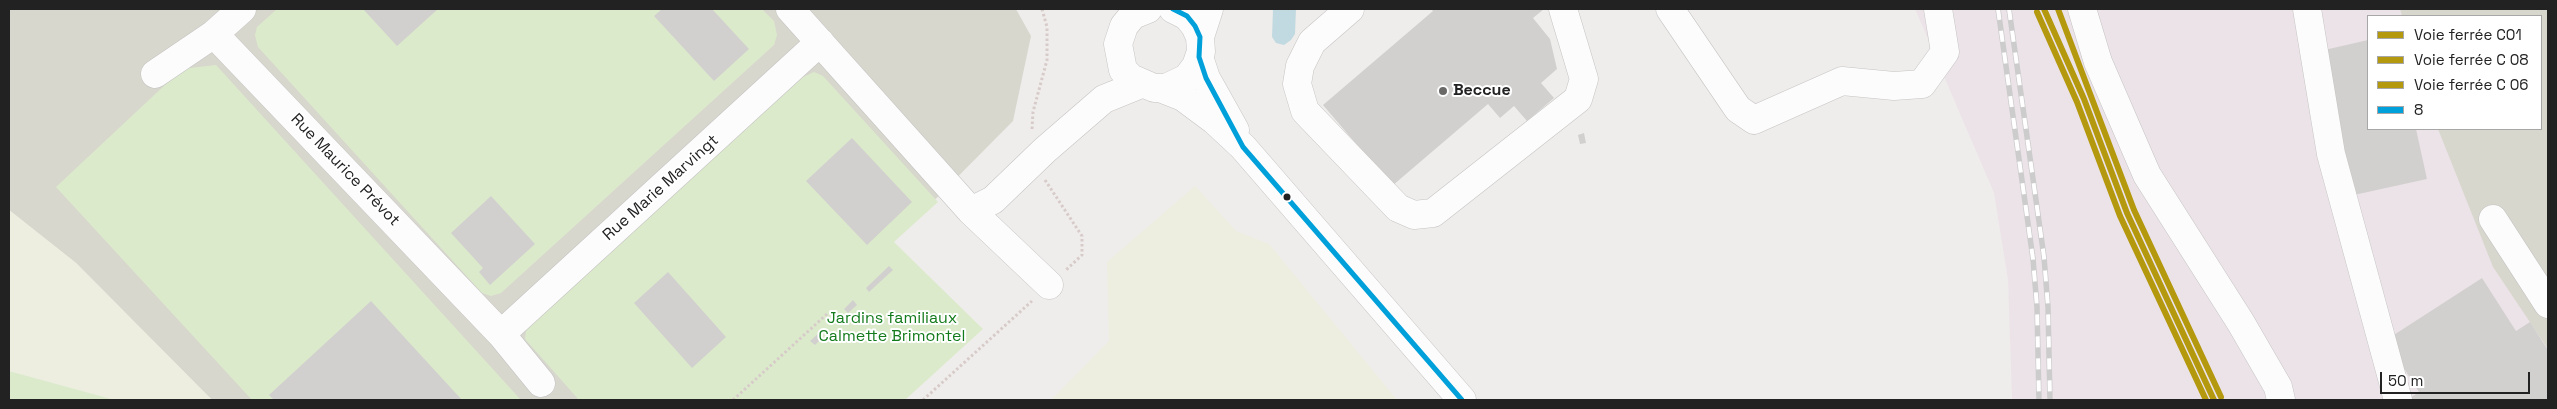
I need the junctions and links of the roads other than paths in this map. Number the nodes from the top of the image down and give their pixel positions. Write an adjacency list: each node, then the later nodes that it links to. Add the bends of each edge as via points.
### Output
1 (242, 9): 13 (street)
2 (790, 9): 14 (street)
3 (1110, 9): 15 (street)
4 (1148, 9): 15 (street, via 1133,15 1124,26)
5 (1173, 9): 16 (street, via 1187,16)
6 (1209, 9): 16 (street)
7 (1350, 9): 8 (street, via 1312,42 1300,66 1297,84 1305,112 1398,208 1414,215 1432,213 1578,99 1584,79)
8 (1562, 9)
9 (1670, 9): 10 (street, via 1738,109 1754,120 1842,81 1894,86 1922,84 1945,52)
10 (1938, 9)
11 (2082, 9): 28 (street, via 2098,62 2147,175 2241,323 2278,387)
12 (2306, 9): 29 (street, via 2331,154)
13 (214, 34): 17 (street); 25 (street, Rue Maurice Prévot)
14 (820, 42): 21 (street); 25 (street, Rue Marie Marvingt)
15 (1120, 47): 18 (street, via 1123,70); 19 (street)
16 (1199, 47): 18 (street, via 1196,66 1188,78 1180,83); 20 (street, via 1206,78)
17 (155, 74)
18 (1150, 86): 19 (street); 20 (street, via 1183,97)
19 (1104, 99): 21 (street, via 993,200)
20 (1243, 147): 27 (street)
21 (971, 212): 23 (street)
22 (2493, 219): 24 (street)
23 (1049, 285)
24 (2548, 304)
25 (502, 334): 26 (street, Rue Maurice Prévot)
26 (541, 383)
27 (1462, 400)
28 (2281, 400)
29 (2398, 400)

